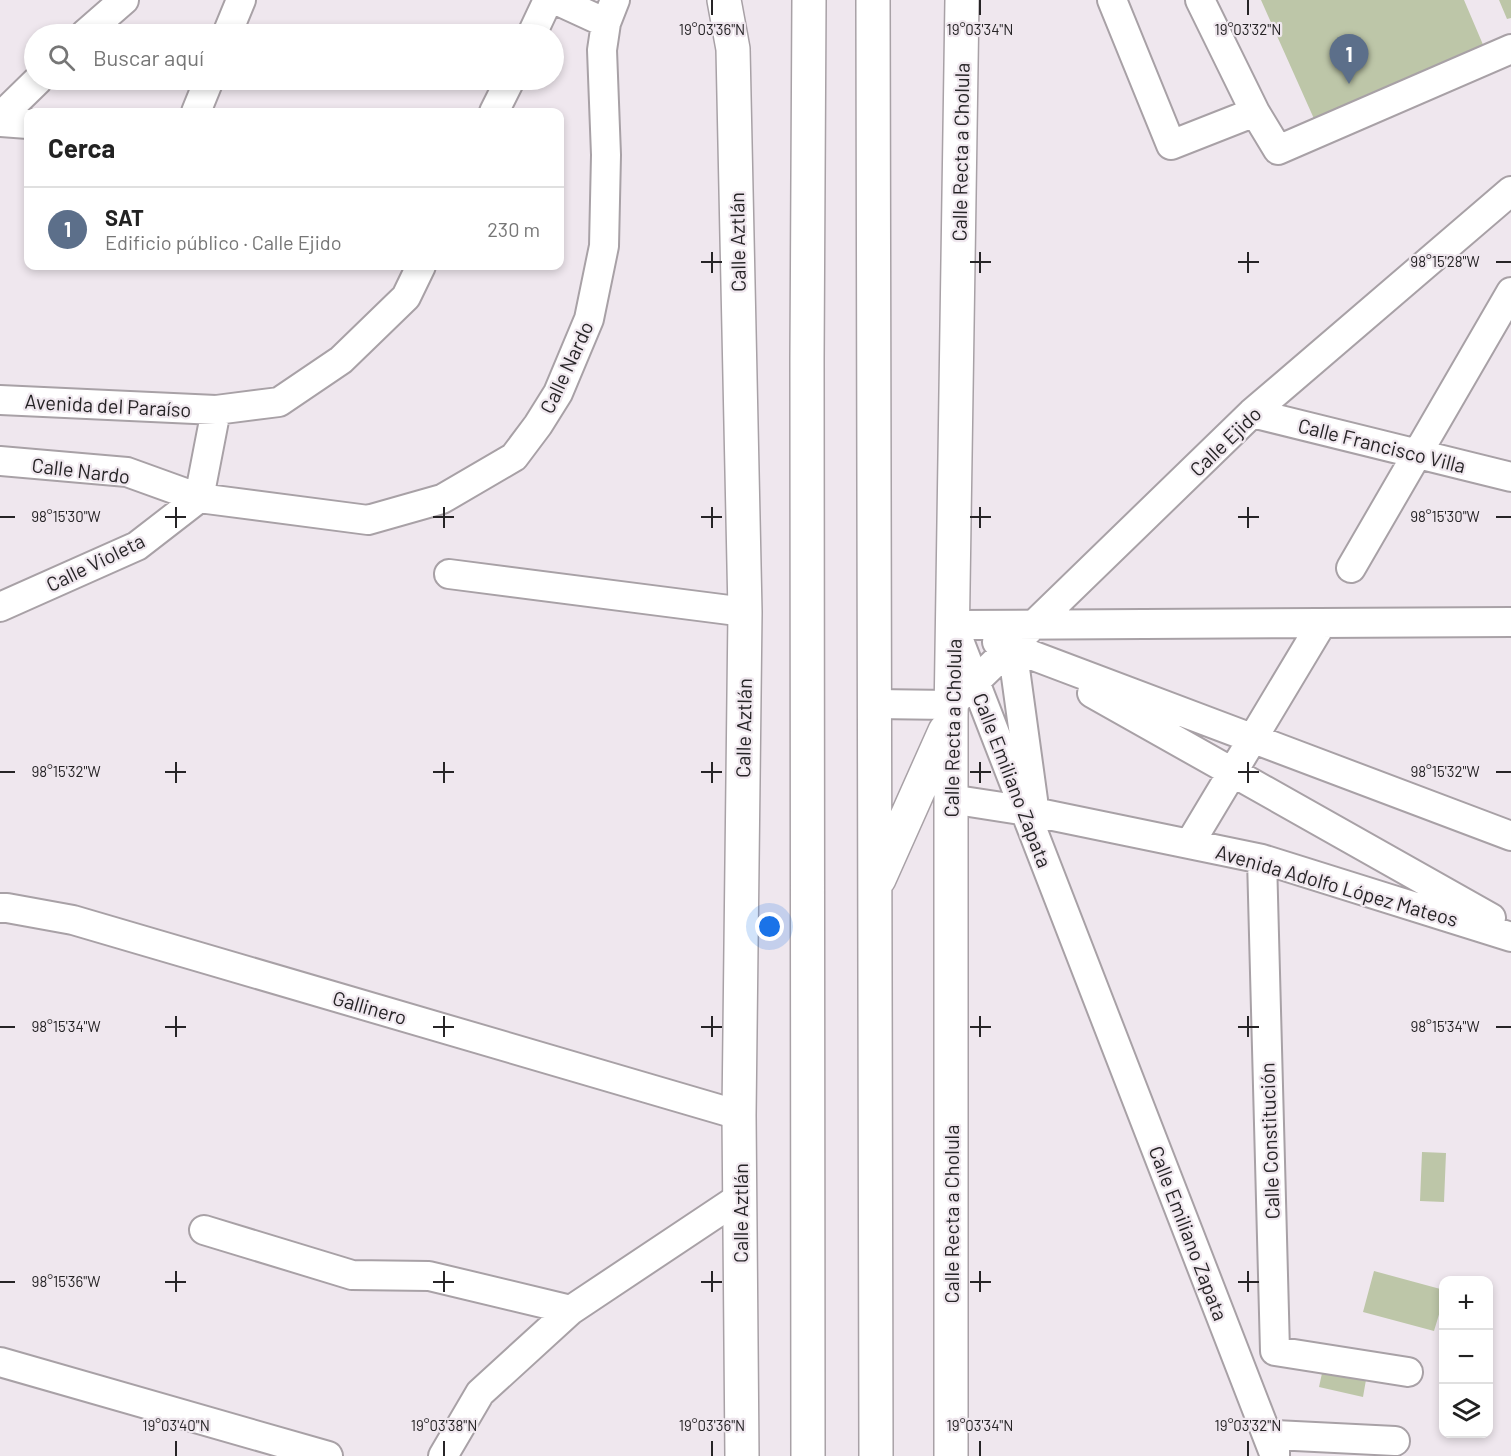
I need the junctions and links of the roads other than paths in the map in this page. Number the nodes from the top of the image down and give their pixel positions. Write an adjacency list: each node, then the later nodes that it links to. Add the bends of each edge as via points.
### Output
1 (124, 0): 12 (street)
2 (241, 0): 13 (street)
3 (548, 0): 14 (street)
4 (556, 0): 11 (street, Calle Nardo)
5 (724, 0): 38 (main road, Calle Aztlán, via 733,49)
6 (809, 0): 69 (main road)
7 (873, 0): 45 (main road)
8 (962, 0): 41 (main road, Calle Recta a Cholula)
9 (1112, 0): 21 (street, via 1171,145)
10 (1200, 0): 21 (street)
11 (611, 11): 34 (street, Calle Nardo, via 602,50 604,246 589,319 558,393 514,457 442,500 368,520)
12 (96, 24)
13 (231, 24)
14 (537, 24)
15 (1511, 49): 21 (street, via 1278,150)
16 (28, 90): 22 (street)
17 (205, 90): 19 (street)
18 (505, 90): 20 (street)
19 (198, 108)
20 (496, 108)
21 (1255, 112)
22 (0, 117)
23 (0, 122): 24 (street)
24 (24, 124)
25 (1511, 192): 30 (street, Calle Ejido)
26 (419, 270): 29 (street, Avenida del Paraíso, via 406,297 341,360 279,402)
27 (1511, 292): 31 (street)
28 (0, 400): 29 (street, Avenida del Paraíso)
29 (216, 410): 34 (street)
30 (1252, 413): 31 (street, Calle Francisco Villa); 42 (street, Calle Ejido)
31 (1419, 455): 33 (street, Calle Francisco Villa); 35 (street)
32 (0, 460): 34 (street, Calle Nardo, via 128,472)
33 (1511, 477)
34 (199, 498): 37 (street, Calle Violeta, via 137,546)
35 (1351, 568)
36 (449, 574): 38 (street)
37 (0, 607)
38 (745, 612): 58 (main road, Calle Aztlán)
39 (1511, 622): 40 (street)
40 (1322, 623): 42 (street); 47 (street)
41 (953, 625): 42 (street); 43 (street, Avenida Adolfo López Mateos); 44 (street, Calle Emiliano Zapata); 46 (main road, Calle Recta a Cholula)
42 (1035, 625): 43 (street, Calle Ejido)
43 (1008, 650): 44 (street, Calle Ejido); 47 (street, Avenida Adolfo López Mateos); 48 (street, Avenida Adolfo López Mateos); 50 (street)
44 (975, 682): 46 (street, Calle Ejido); 50 (street, Calle Emiliano Zapata)
45 (875, 704): 46 (street); 54 (main road)
46 (951, 711): 49 (main road, Calle Recta a Cholula); 54 (main road)
47 (1253, 739): 48 (street); 51 (street, Avenida Adolfo López Mateos)
48 (1233, 772): 52 (street); 56 (street, Avenida Adolfo López Mateos)
49 (950, 799): 50 (street, Avenida Adolfo López Mateos); 71 (main road, Calle Recta a Cholula)
50 (1029, 812): 52 (street, Avenida Adolfo López Mateos); 65 (street, Calle Emiliano Zapata)
51 (1511, 836)
52 (1190, 843): 53 (street, Avenida Adolfo López Mateos)
53 (1262, 859): 57 (street, Avenida Adolfo López Mateos); 63 (street, Calle Constitución, via 1275,1351)
54 (875, 889): 70 (main road)
55 (0, 908): 58 (street, Gallinero, via 73,920)
56 (1511, 929)
57 (1511, 937)
58 (739, 1115): 59 (main road, Calle Aztlán)
59 (740, 1198): 61 (street); 68 (main road, Calle Aztlán)
60 (204, 1230): 61 (street, via 352,1275 429,1276)
61 (572, 1310): 67 (street, via 480,1392)
62 (0, 1362): 66 (street)
63 (1408, 1372)
64 (1395, 1441): 65 (street)
65 (1275, 1451)
66 (328, 1456)
67 (443, 1456)
68 (742, 1456)
69 (808, 1456)
70 (876, 1456)
71 (951, 1456)

